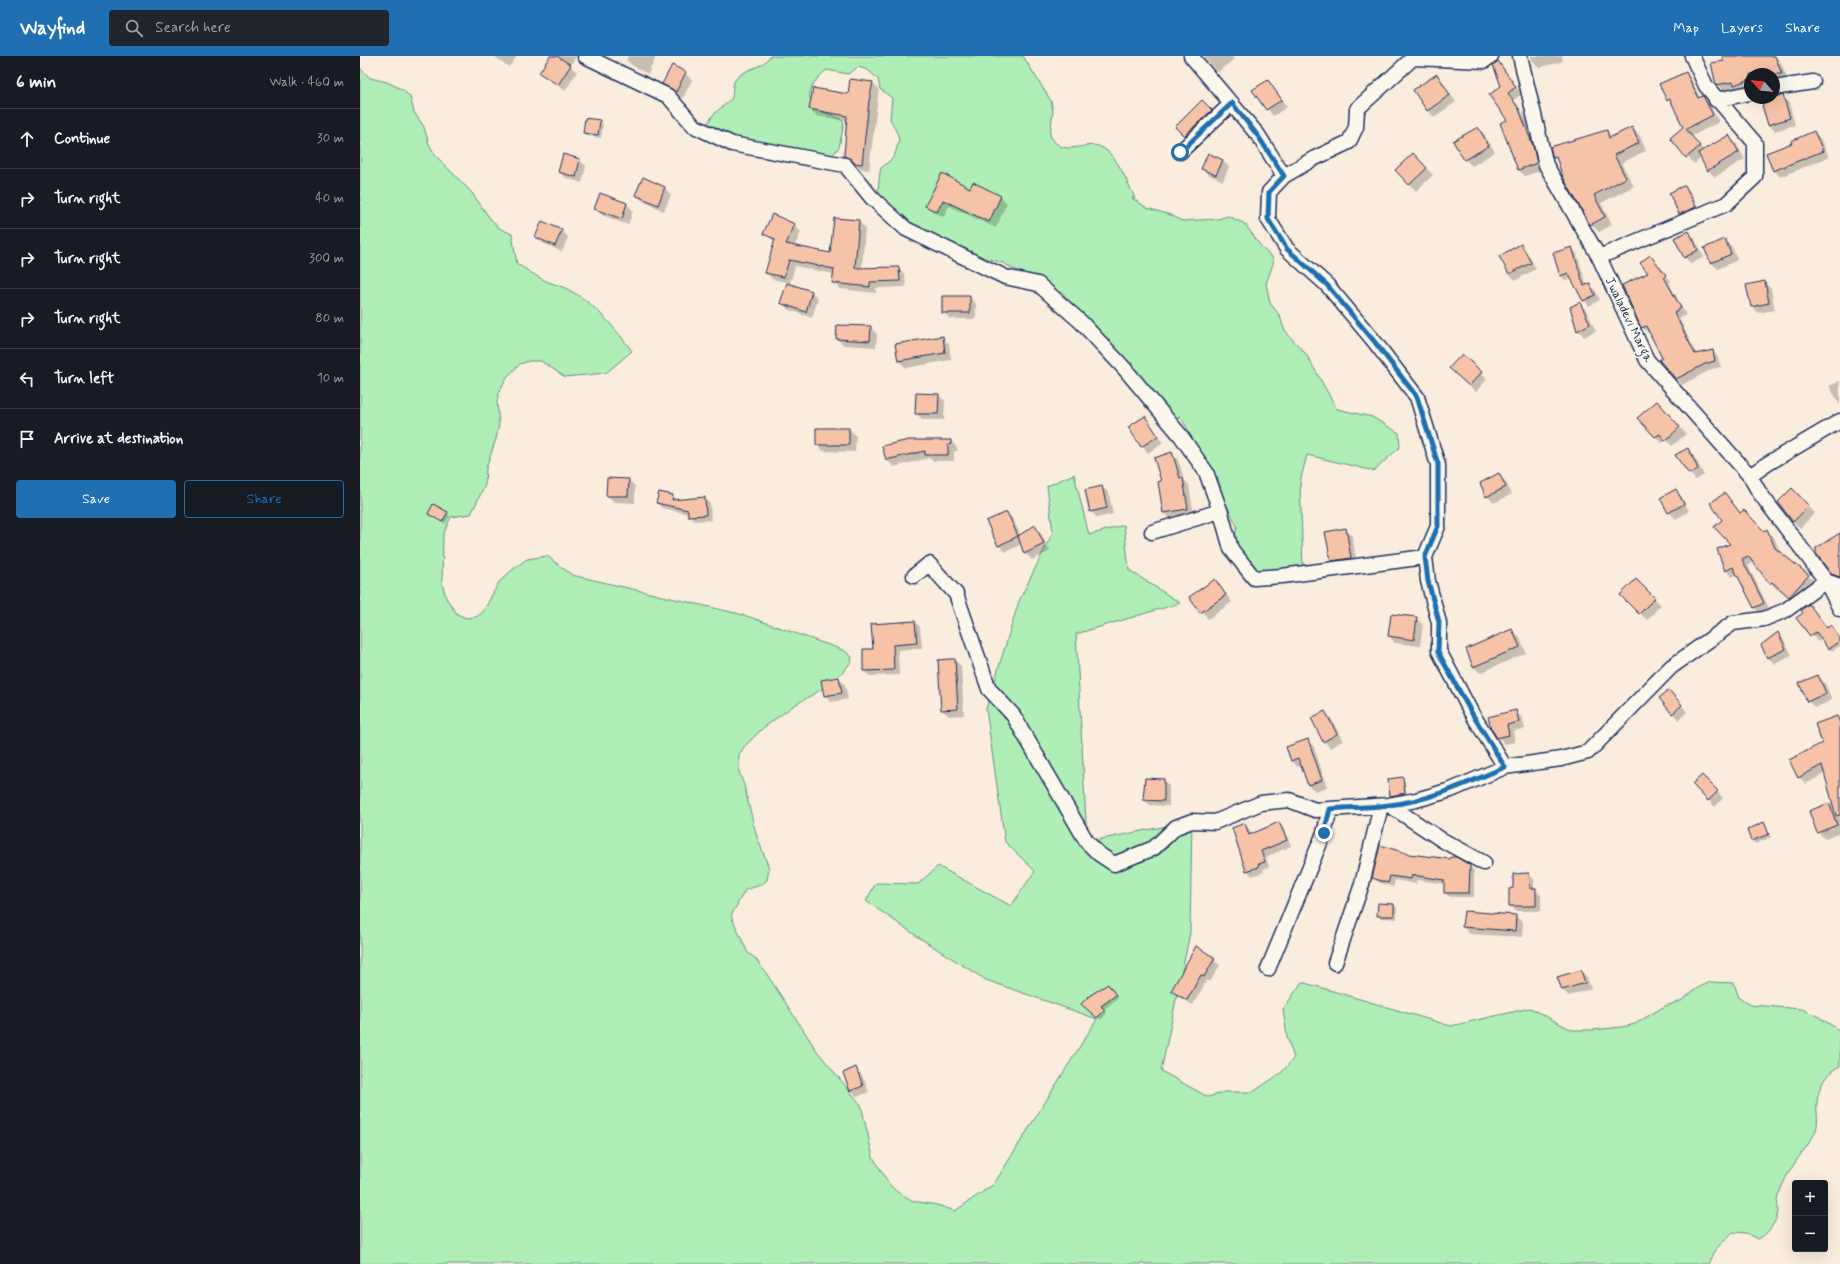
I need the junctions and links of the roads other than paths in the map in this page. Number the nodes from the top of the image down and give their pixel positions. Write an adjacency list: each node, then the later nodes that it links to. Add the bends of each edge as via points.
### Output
1 (585, 56): 16 (street, via 668,96 694,126 732,144 845,165 872,198 906,229 1005,277 1038,284 1081,322 1181,436 1206,472)
2 (1191, 56): 10 (street)
3 (1491, 56): 12 (street, via 1484,61 1413,58 1357,108 1356,127 1349,142)
4 (1520, 56): 13 (street, Jwaladevi Marga, via 1546,165)
5 (1692, 56): 9 (street, via 1706,86)
6 (1814, 82): 7 (street)
7 (1780, 87)
8 (1744, 94): 9 (street)
9 (1716, 100): 13 (street, via 1755,143 1755,177 1726,204)
10 (1232, 103): 11 (street); 12 (street, via 1258,136)
11 (1180, 152)
12 (1284, 176): 18 (street, via 1269,192 1268,219 1287,249 1327,285 1417,397 1438,464 1438,526)
13 (1599, 257): 15 (street, Jwaladevi Marga, via 1647,360)
14 (1840, 421): 15 (street)
15 (1750, 476): 20 (street, Jwaladevi Marga, via 1759,492)
16 (1220, 512): 17 (street); 18 (street, via 1231,549 1254,578)
17 (1152, 532)
18 (1425, 557): 23 (street, via 1428,581 1439,622 1438,652)
19 (914, 576): 25 (street, via 929,564 956,594 989,689 1012,715 1087,842 1114,864 1154,848 1176,827 1192,821 1216,822 1260,803 1289,800 1315,810)
20 (1826, 581): 21 (street); 22 (street, Jwaladevi Marga); 23 (street, via 1786,610 1764,619 1733,623 1677,662 1588,752 1561,759)
21 (1840, 586)
22 (1840, 609)
23 (1505, 767): 24 (street, via 1451,790)
24 (1385, 806): 25 (street); 26 (street); 27 (street)
25 (1330, 809): 28 (street, via 1324,833)
26 (1484, 863)
27 (1335, 963)
28 (1268, 969)

